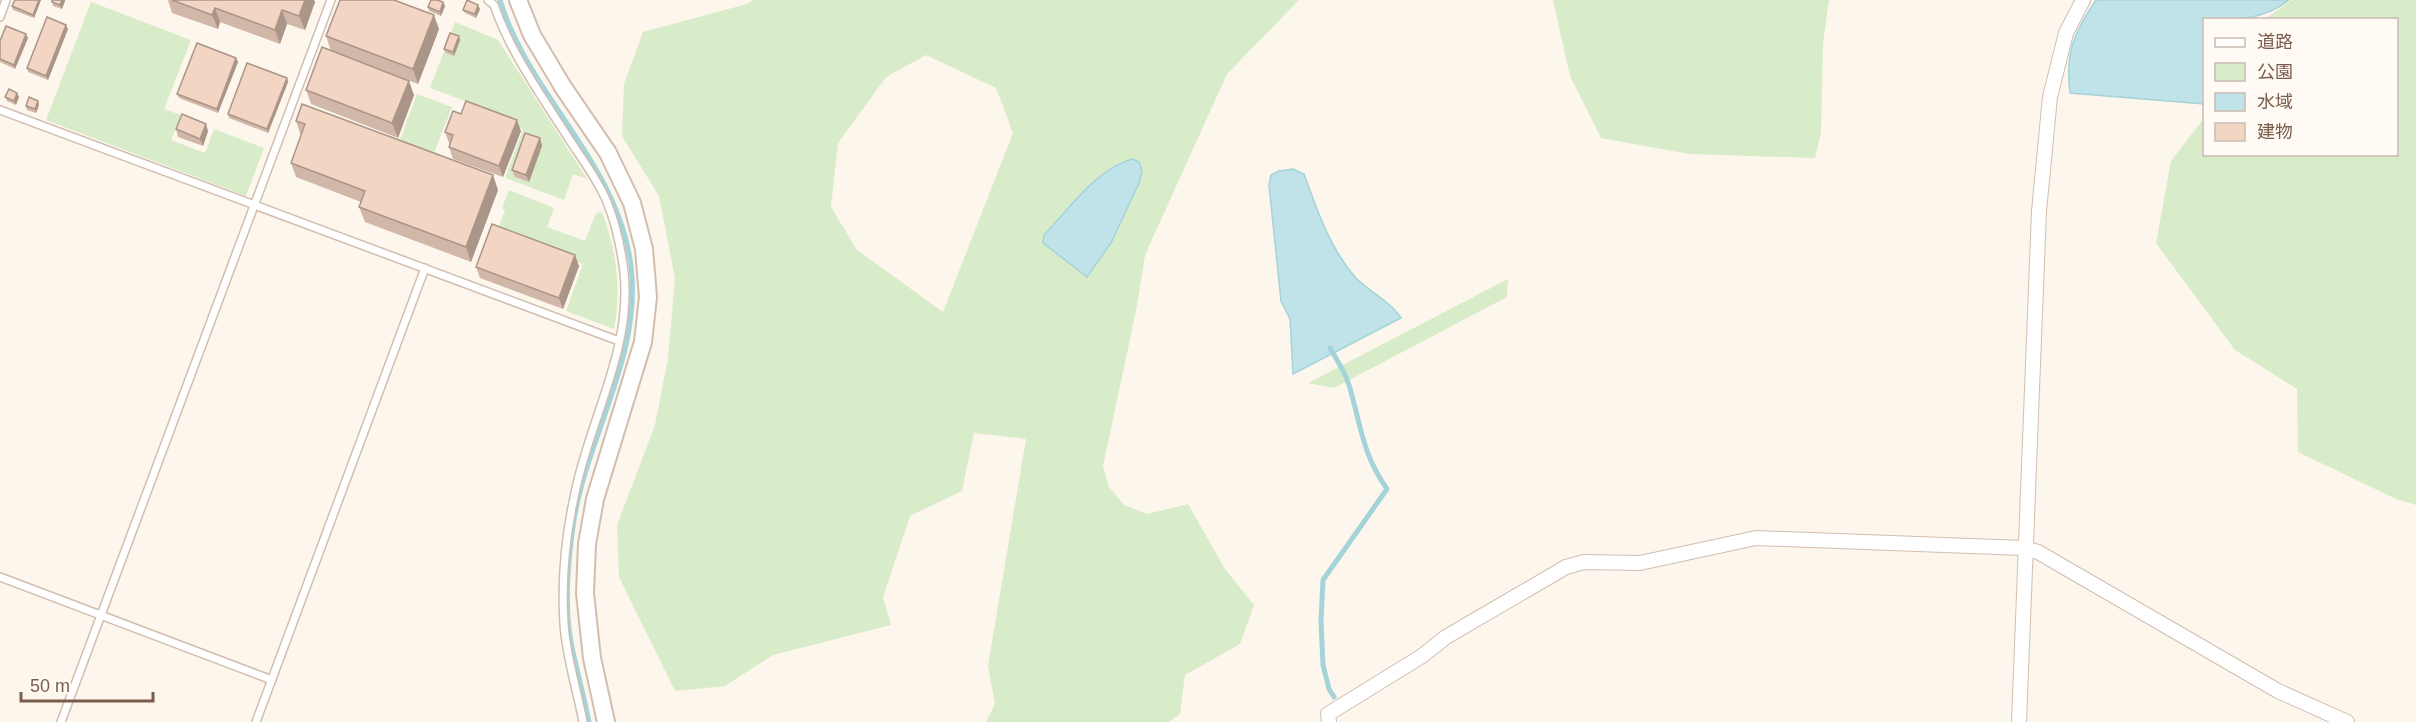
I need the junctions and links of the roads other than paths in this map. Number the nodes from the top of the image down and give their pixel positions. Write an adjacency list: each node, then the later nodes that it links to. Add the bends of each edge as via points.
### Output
1 (6, 0): 6 (lane)
2 (331, 0): 8 (lane)
3 (518, 0): 18 (street, via 542,53 608,153 632,203 644,249 648,297 643,342 595,499 587,544 585,593 591,658)
4 (2083, 0): 11 (street, via 2066,33 2050,97 2039,211)
5 (492, 2): 10 (lane, via 516,57 606,200 619,238 624,273 625,311)
6 (0, 17)
7 (0, 110): 8 (lane)
8 (254, 204): 9 (lane); 13 (lane)
9 (425, 268): 10 (lane); 14 (lane)
10 (619, 341): 17 (lane, via 577,482 568,526 563,579 565,636)
11 (2025, 548): 19 (street, via 1756,538 1640,563 1584,562 1566,567 1446,637 1328,714); 20 (street); 21 (street, via 2278,691)
12 (0, 577): 13 (lane)
13 (101, 615): 14 (lane); 15 (lane)
14 (272, 680): 16 (lane)
15 (61, 722)
16 (256, 722)
17 (583, 722)
18 (606, 722)
19 (1329, 722)
20 (2019, 722)
21 (2347, 722)

